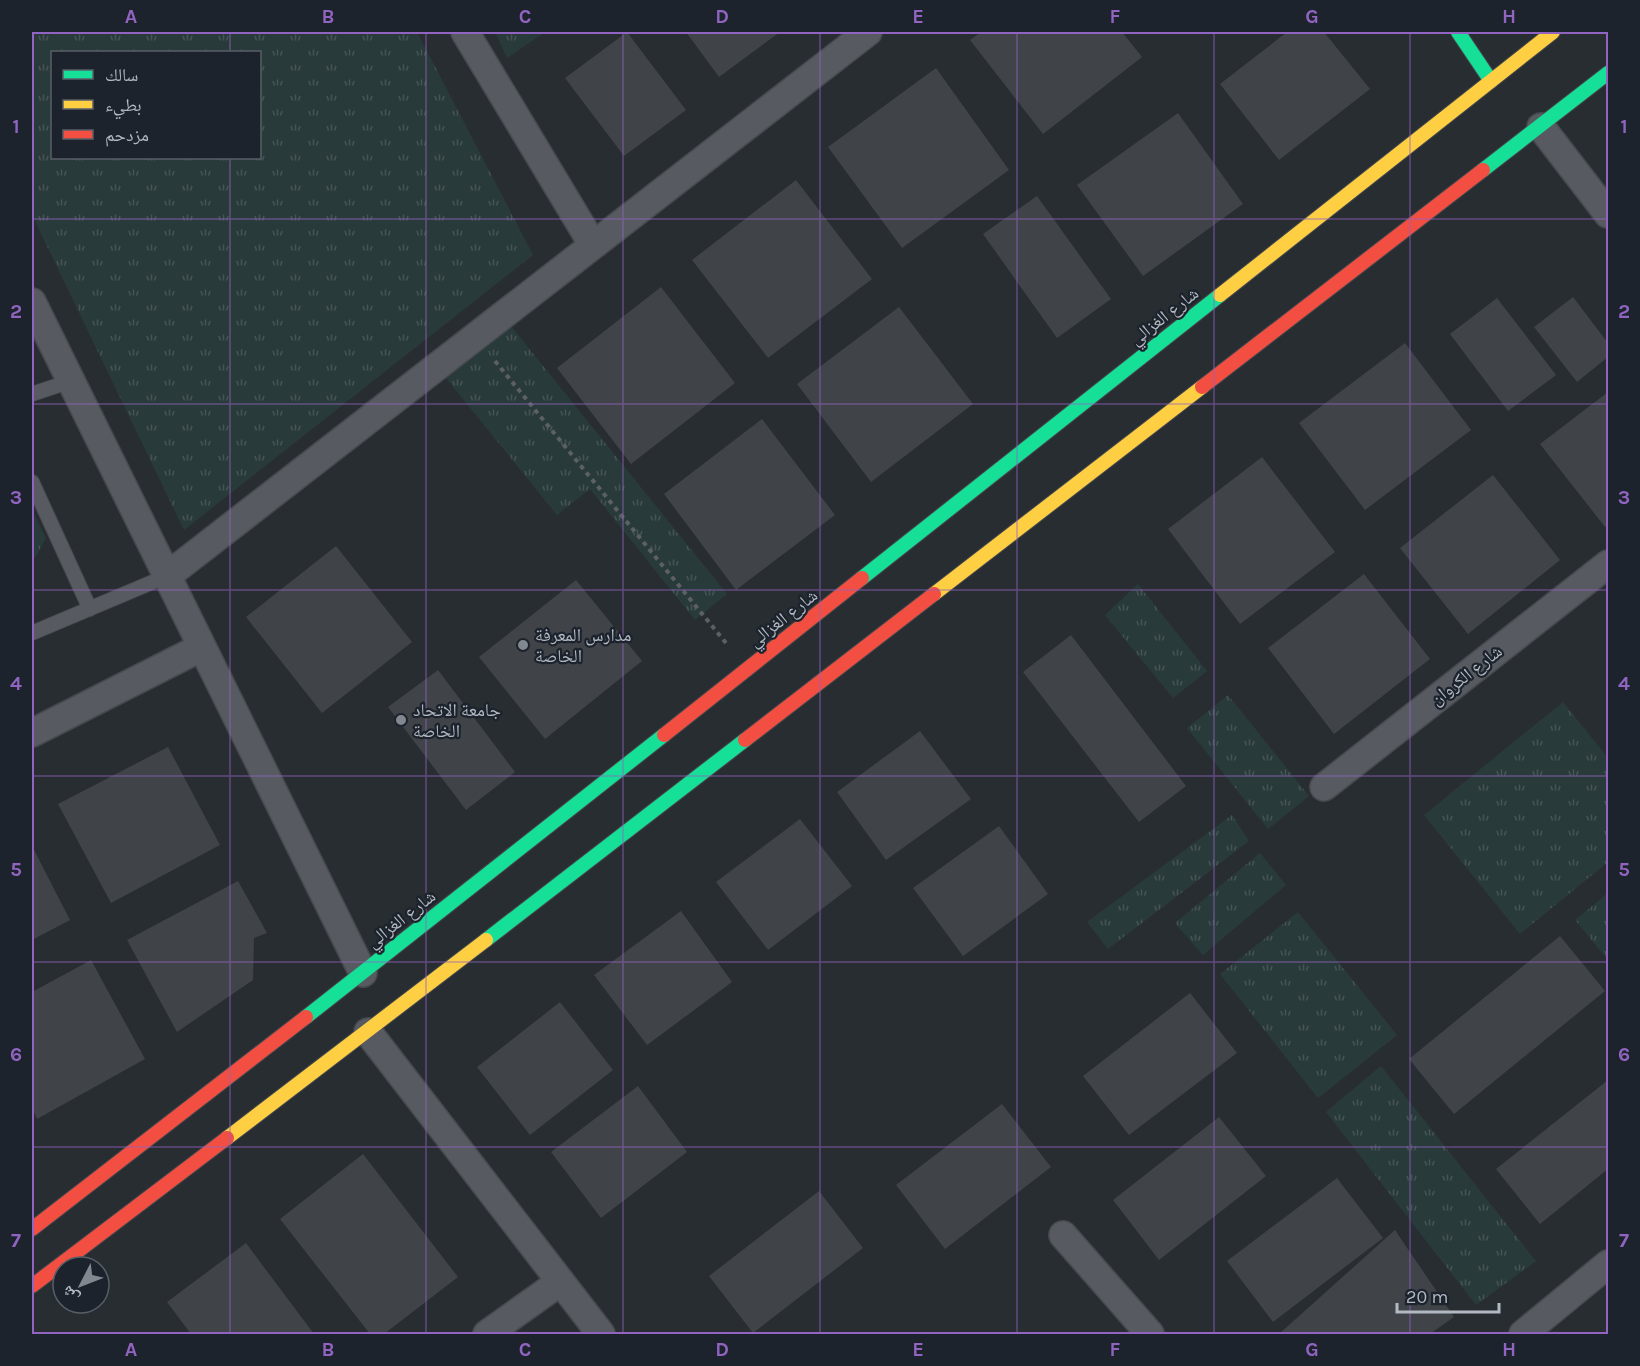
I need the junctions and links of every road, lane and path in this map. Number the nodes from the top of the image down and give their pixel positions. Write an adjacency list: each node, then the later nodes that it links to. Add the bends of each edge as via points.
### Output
1 (465, 32): 9 (street)
2 (868, 32): 9 (street)
3 (1458, 32): 6 (main road)
4 (1553, 32): 6 (main road, شارع الغزالي)
5 (1608, 73): 7 (main road)
6 (1491, 81): 20 (main road, شارع الغزالي)
7 (1541, 127): 8 (street); 24 (main road)
8 (1608, 213)
9 (593, 244): 11 (street)
10 (32, 302): 12 (street)
11 (475, 337): 16 (street); 20 (path)
12 (71, 381): 13 (lane); 16 (street)
13 (32, 394)
14 (32, 482): 17 (lane)
15 (1608, 564): 22 (street, شارع الكروان)
16 (167, 576): 17 (lane); 19 (street)
17 (90, 609): 18 (lane)
18 (32, 633)
19 (202, 647): 21 (street); 23 (street)
20 (747, 669): 23 (main road, شارع الغزالي)
21 (32, 733)
22 (1324, 787)
23 (363, 973): 25 (main road, شارع الغزالي)
24 (368, 1032): 28 (street); 29 (main road)
25 (32, 1229)
26 (1063, 1234): 32 (street)
27 (1608, 1264): 33 (street)
28 (560, 1282): 30 (street); 31 (street)
29 (32, 1286)
30 (487, 1335)
31 (601, 1335)
32 (1150, 1335)
33 (1523, 1335)

